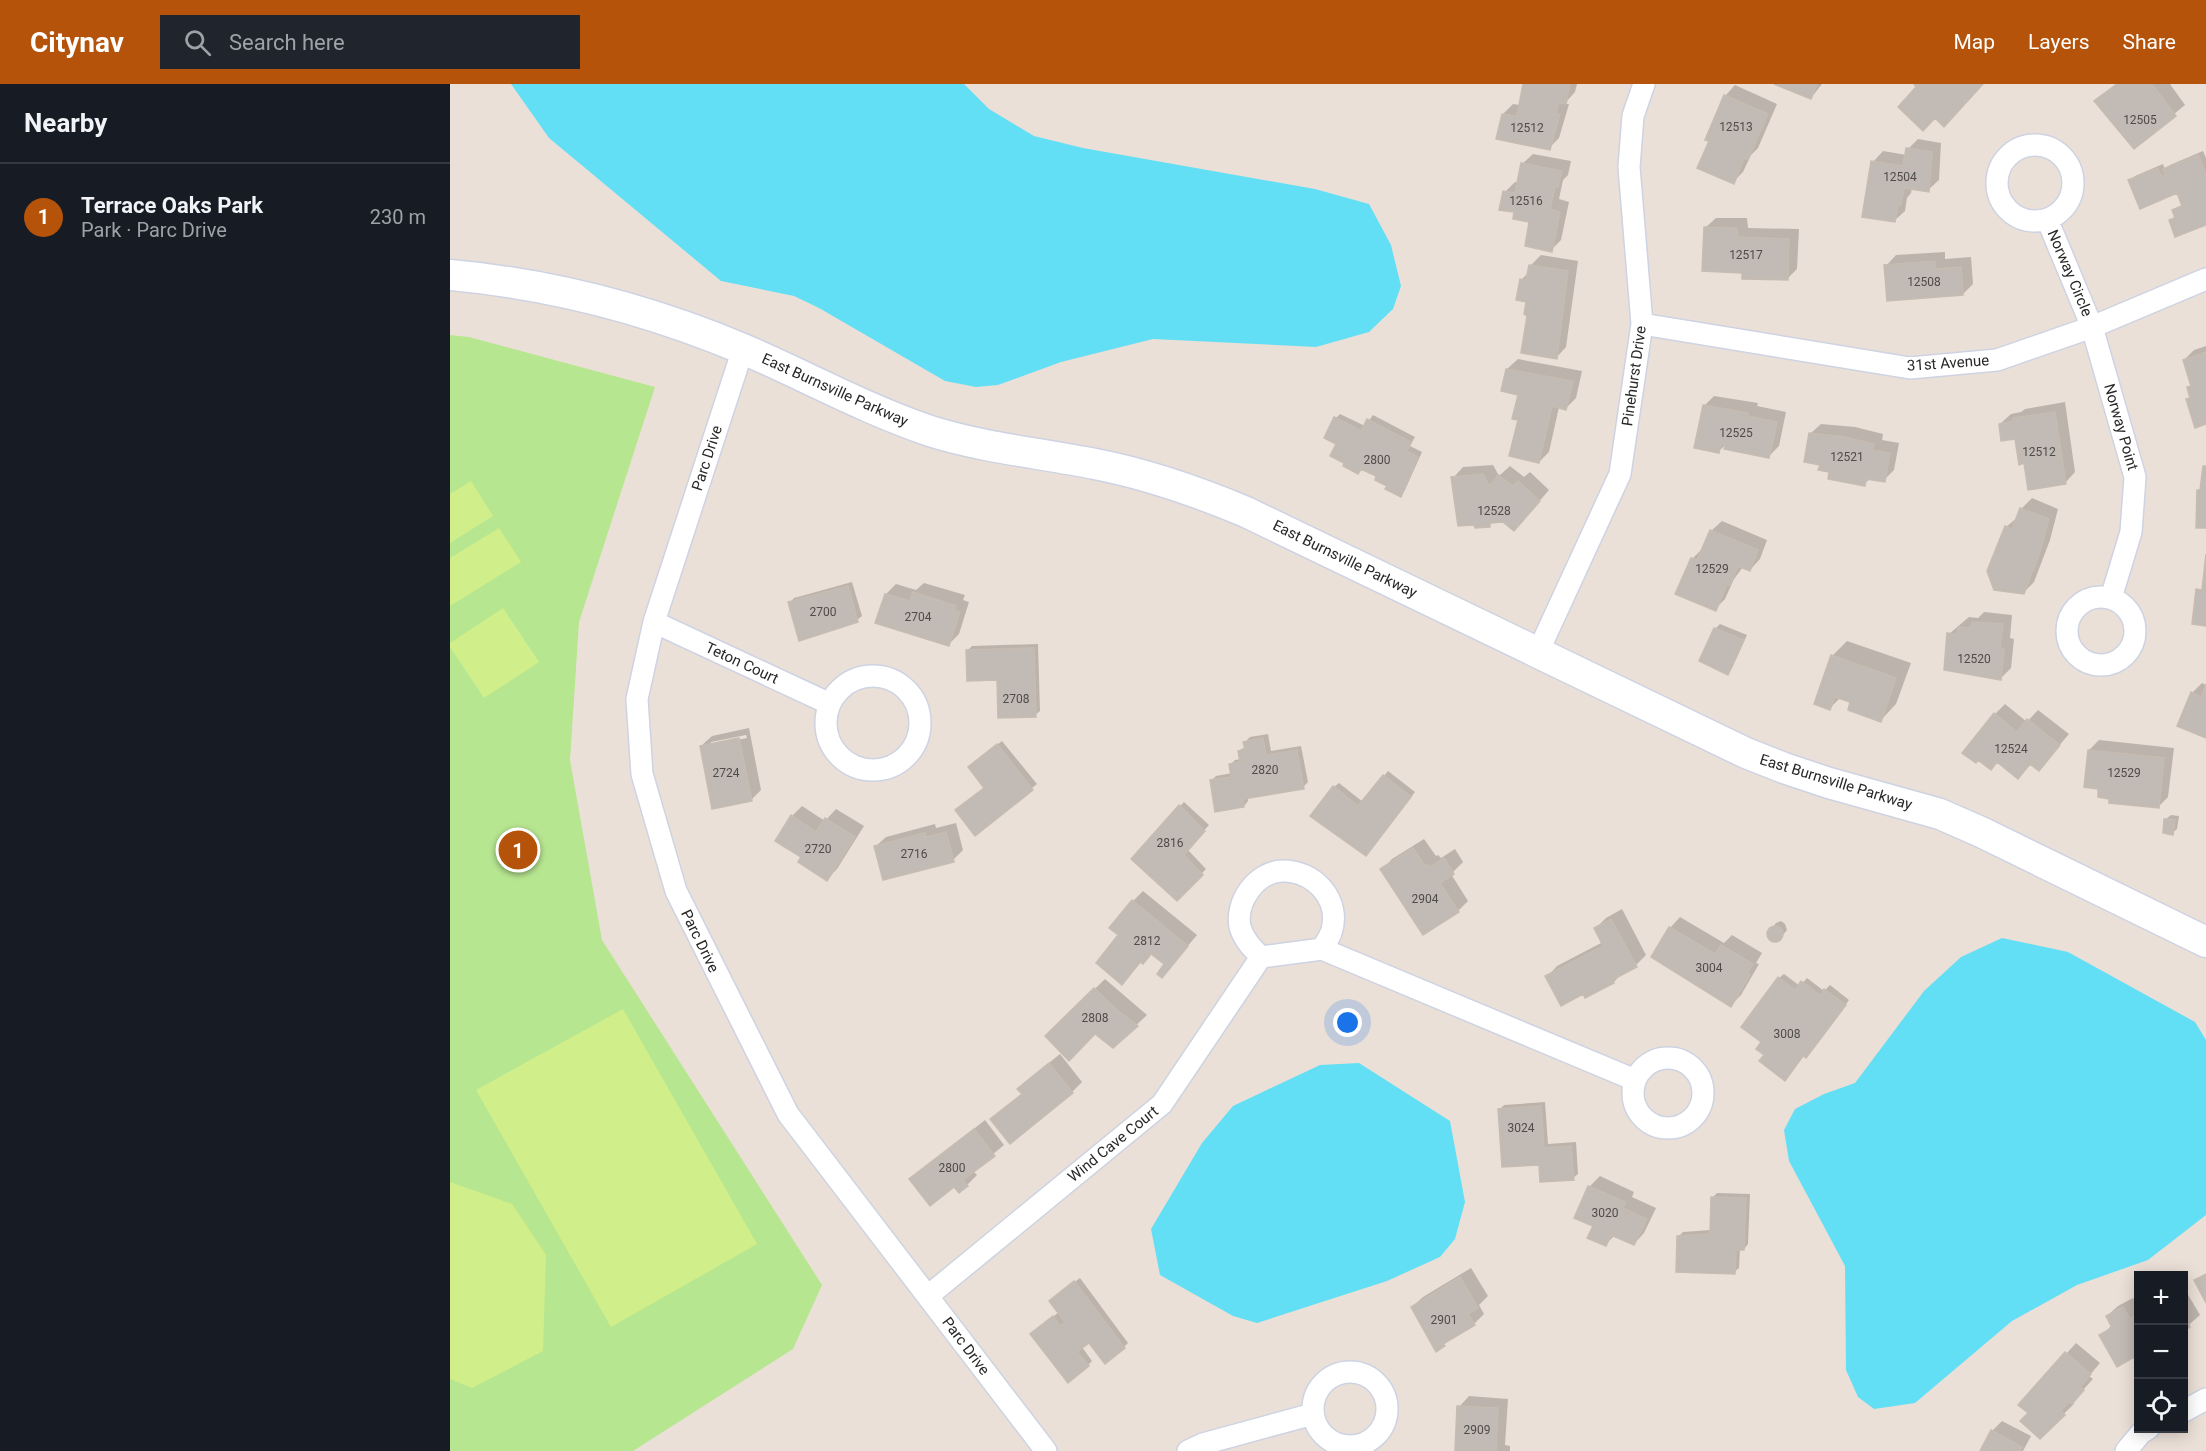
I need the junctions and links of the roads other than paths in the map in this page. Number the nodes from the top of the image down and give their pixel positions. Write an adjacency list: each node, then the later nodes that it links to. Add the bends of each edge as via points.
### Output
1 (1644, 84): 5 (street, Pinehurst Drive, via 1633,116 1629,167)
2 (2047, 219): 6 (street, Norway Circle)
3 (450, 274): 7 (street, East Burnsville Parkway, via 592,298)
4 (2206, 279): 6 (street, 31st Avenue)
5 (1642, 324): 6 (street, 31st Avenue, via 1910,368 1997,360); 10 (street, Pinehurst Drive, via 1620,474)
6 (2092, 327): 8 (street, Norway Point, via 2135,477 2131,532)
7 (743, 349): 9 (street, Parc Drive); 10 (street, East Burnsville Parkway, via 885,415 933,431 975,443 1137,473 1210,497)
8 (2110, 598)
9 (654, 622): 11 (street, Teton Court); 16 (street, Parc Drive, via 637,699 642,774 676,891 788,1114)
10 (1538, 652): 12 (street, East Burnsville Parkway, via 1755,757 1829,783 1917,807 1981,832)
11 (830, 704): 11 (street, via 826,722 830,741 840,756 855,766 873,770 891,766 907,756 917,741 921,723 917,705 907,690 892,679 874,675 855,679 840,689)
12 (2206, 942)
13 (1322, 949): 14 (street); 14 (street, via 1331,932 1333,914 1328,896 1316,881 1299,873 1280,871 1262,878 1248,890 1240,908 1240,927 1247,944); 15 (street)
14 (1261, 957): 16 (street, Wind Cave Court, via 1162,1104)
15 (1635, 1080)
16 (928, 1296): 21 (street, Parc Drive)
17 (2206, 1399): 18 (street)
18 (2188, 1409)
19 (1312, 1414): 22 (street)
20 (2140, 1433): 23 (street)
21 (1047, 1451)
22 (1188, 1451)
23 (2126, 1451)

